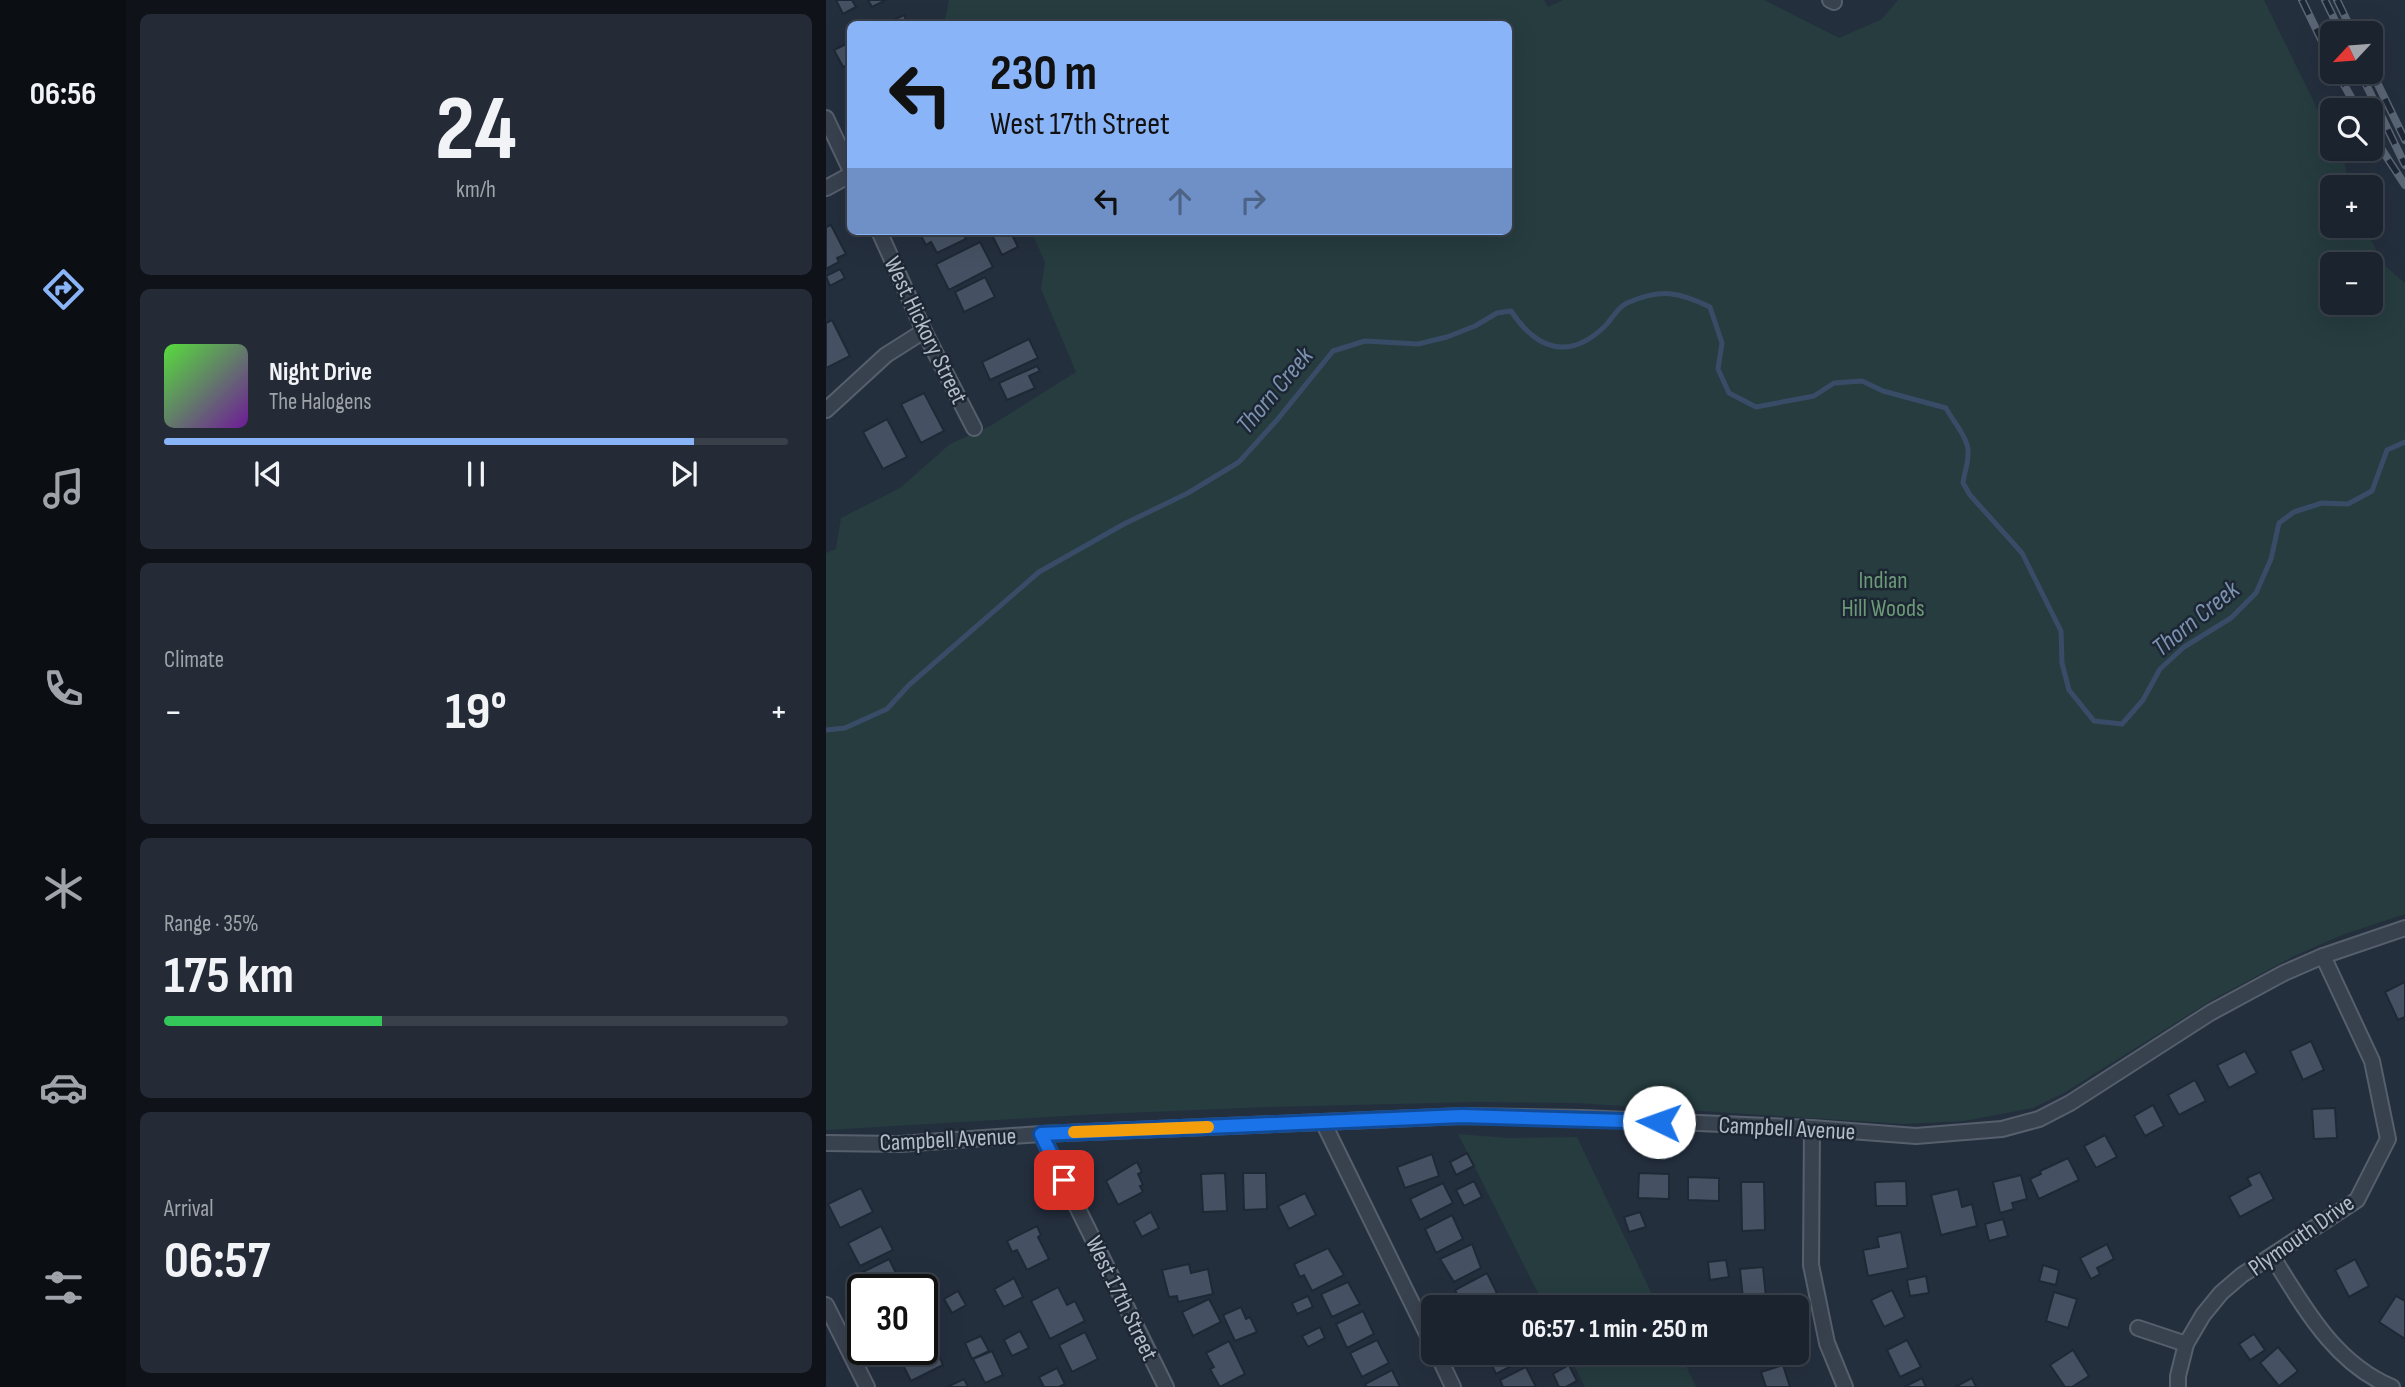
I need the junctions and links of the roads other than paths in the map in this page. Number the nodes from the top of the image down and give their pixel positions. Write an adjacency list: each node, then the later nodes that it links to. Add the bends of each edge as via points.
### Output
1 (826, 118): 2 (street)
2 (847, 163)
3 (847, 177): 4 (street)
4 (826, 188)
5 (881, 235): 6 (street, West Hickory Street)
6 (924, 331): 7 (street, via 886,355); 8 (street, West Hickory Street)
7 (826, 410)
8 (974, 428)
9 (2405, 928): 10 (street, Campbell Avenue)
10 (2323, 956): 12 (street, Campbell Avenue, via 2210,1013 2070,1104 2039,1119 2002,1129 1916,1136); 15 (street, Plymouth Drive, via 2372,1061 2388,1139 2357,1200)
11 (1323, 1122): 12 (street, Campbell Avenue, via 1462,1116); 13 (street, Campbell Avenue); 17 (street)
12 (1812, 1128): 24 (street, via 1811,1265 1827,1343)
13 (1041, 1134): 14 (street, Campbell Avenue); 22 (street, West 17th Street)
14 (826, 1143)
15 (2272, 1256): 19 (street, Plymouth Drive, via 2221,1293); 26 (street, via 2329,1340 2348,1359)
16 (826, 1305): 21 (street)
17 (1421, 1322)
18 (2138, 1328): 19 (street)
19 (2186, 1344): 25 (street, Plymouth Drive)
20 (1443, 1365): 23 (street)
21 (867, 1387)
22 (1166, 1387)
23 (1453, 1387)
24 (1845, 1387)
25 (2178, 1387)
26 (2392, 1387)

